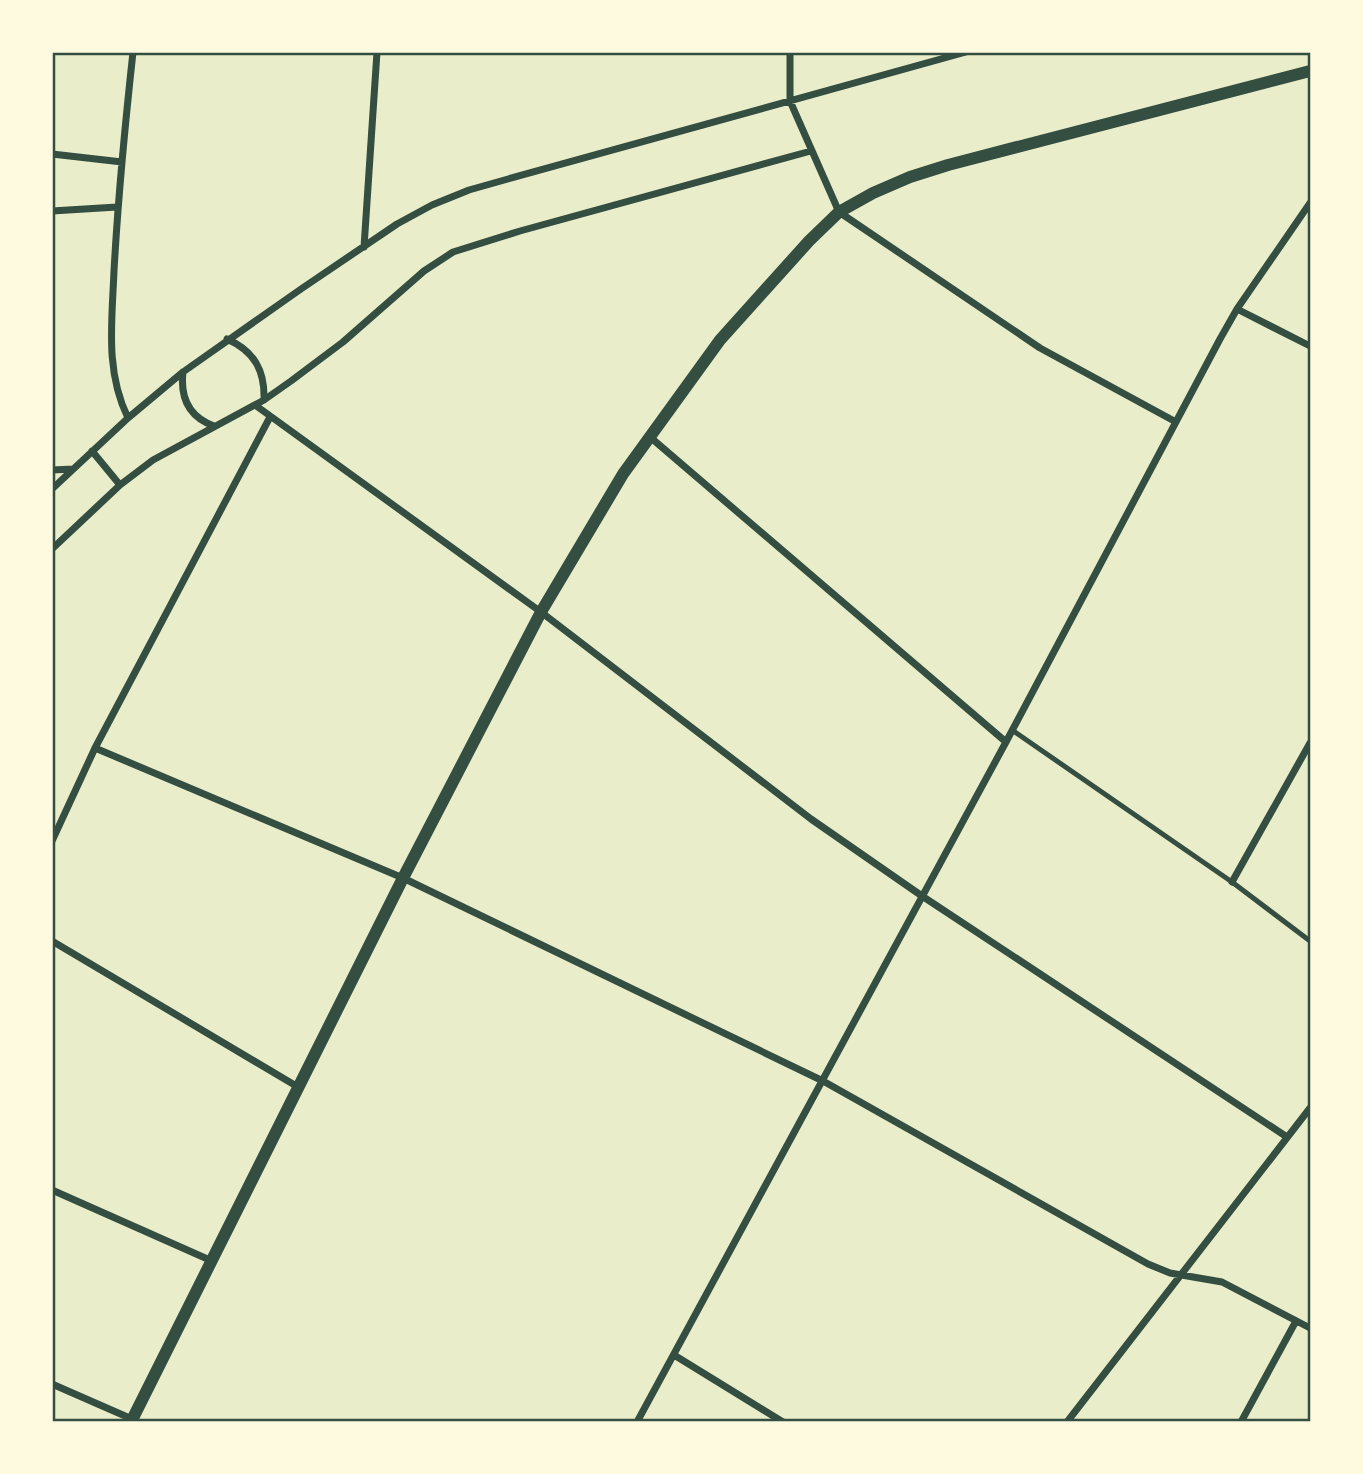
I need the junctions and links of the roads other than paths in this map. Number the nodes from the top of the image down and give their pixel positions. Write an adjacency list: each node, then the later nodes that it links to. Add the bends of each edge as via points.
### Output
1 (133, 52): 9 (street)
2 (377, 52): 14 (street)
3 (790, 52): 6 (street)
4 (966, 52): 6 (street)
5 (1311, 71): 13 (street, via 947,165 886,187)
6 (790, 101): 7 (street); 14 (street, via 469,190 420,212)
7 (811, 150): 13 (street); 19 (street, via 453,253 424,271 326,356)
8 (52, 154): 9 (street)
9 (122, 162): 11 (street)
10 (1311, 203): 15 (street)
11 (117, 207): 12 (street); 22 (street, via 111,350 115,387)
12 (52, 211)
13 (839, 212): 23 (street, via 1040,348); 25 (street, via 720,340)
14 (363, 247): 16 (street)
15 (1237, 309): 17 (street); 23 (street)
16 (227, 339): 18 (street); 19 (street, via 241,345 261,369)
17 (1311, 346)
18 (183, 372): 22 (street); 24 (street, via 181,386 188,406 202,422)
19 (264, 400): 20 (street)
20 (255, 405): 21 (street); 24 (street)
21 (270, 417): 32 (street); 36 (street)
22 (128, 418): 26 (street)
23 (1175, 422): 33 (street)
24 (214, 426): 29 (street, via 153,460)
25 (650, 437): 32 (street); 34 (street)
26 (92, 451): 27 (street); 29 (street)
27 (73, 469): 28 (street); 30 (street)
28 (52, 470)
29 (120, 485): 31 (street)
30 (52, 489)
31 (52, 549)
32 (541, 612): 38 (street); 40 (street, via 811,819)
33 (1012, 730): 34 (street); 39 (lane)
34 (1006, 742): 40 (street)
35 (1311, 743): 39 (street)
36 (96, 748): 37 (street); 38 (street)
37 (52, 841)
38 (403, 878): 43 (street); 44 (street)
39 (1232, 882): 42 (lane)
40 (922, 896): 43 (street); 47 (street)
41 (52, 941): 44 (street)
42 (1311, 941)
43 (823, 1081): 50 (street, via 1147,1264); 53 (street)
44 (298, 1087): 49 (street)
45 (1311, 1108): 46 (street)
46 (1307, 1118): 47 (street)
47 (1287, 1137): 50 (street)
48 (52, 1190): 49 (street)
49 (212, 1261): 55 (street)
50 (1181, 1276): 51 (street, via 1222,1282); 58 (street)
51 (1296, 1321): 52 (street); 59 (street)
52 (1311, 1328)
53 (674, 1355): 56 (street); 57 (street)
54 (52, 1384): 55 (street)
55 (131, 1420)
56 (637, 1422)
57 (782, 1422)
58 (1067, 1422)
59 (1241, 1422)

